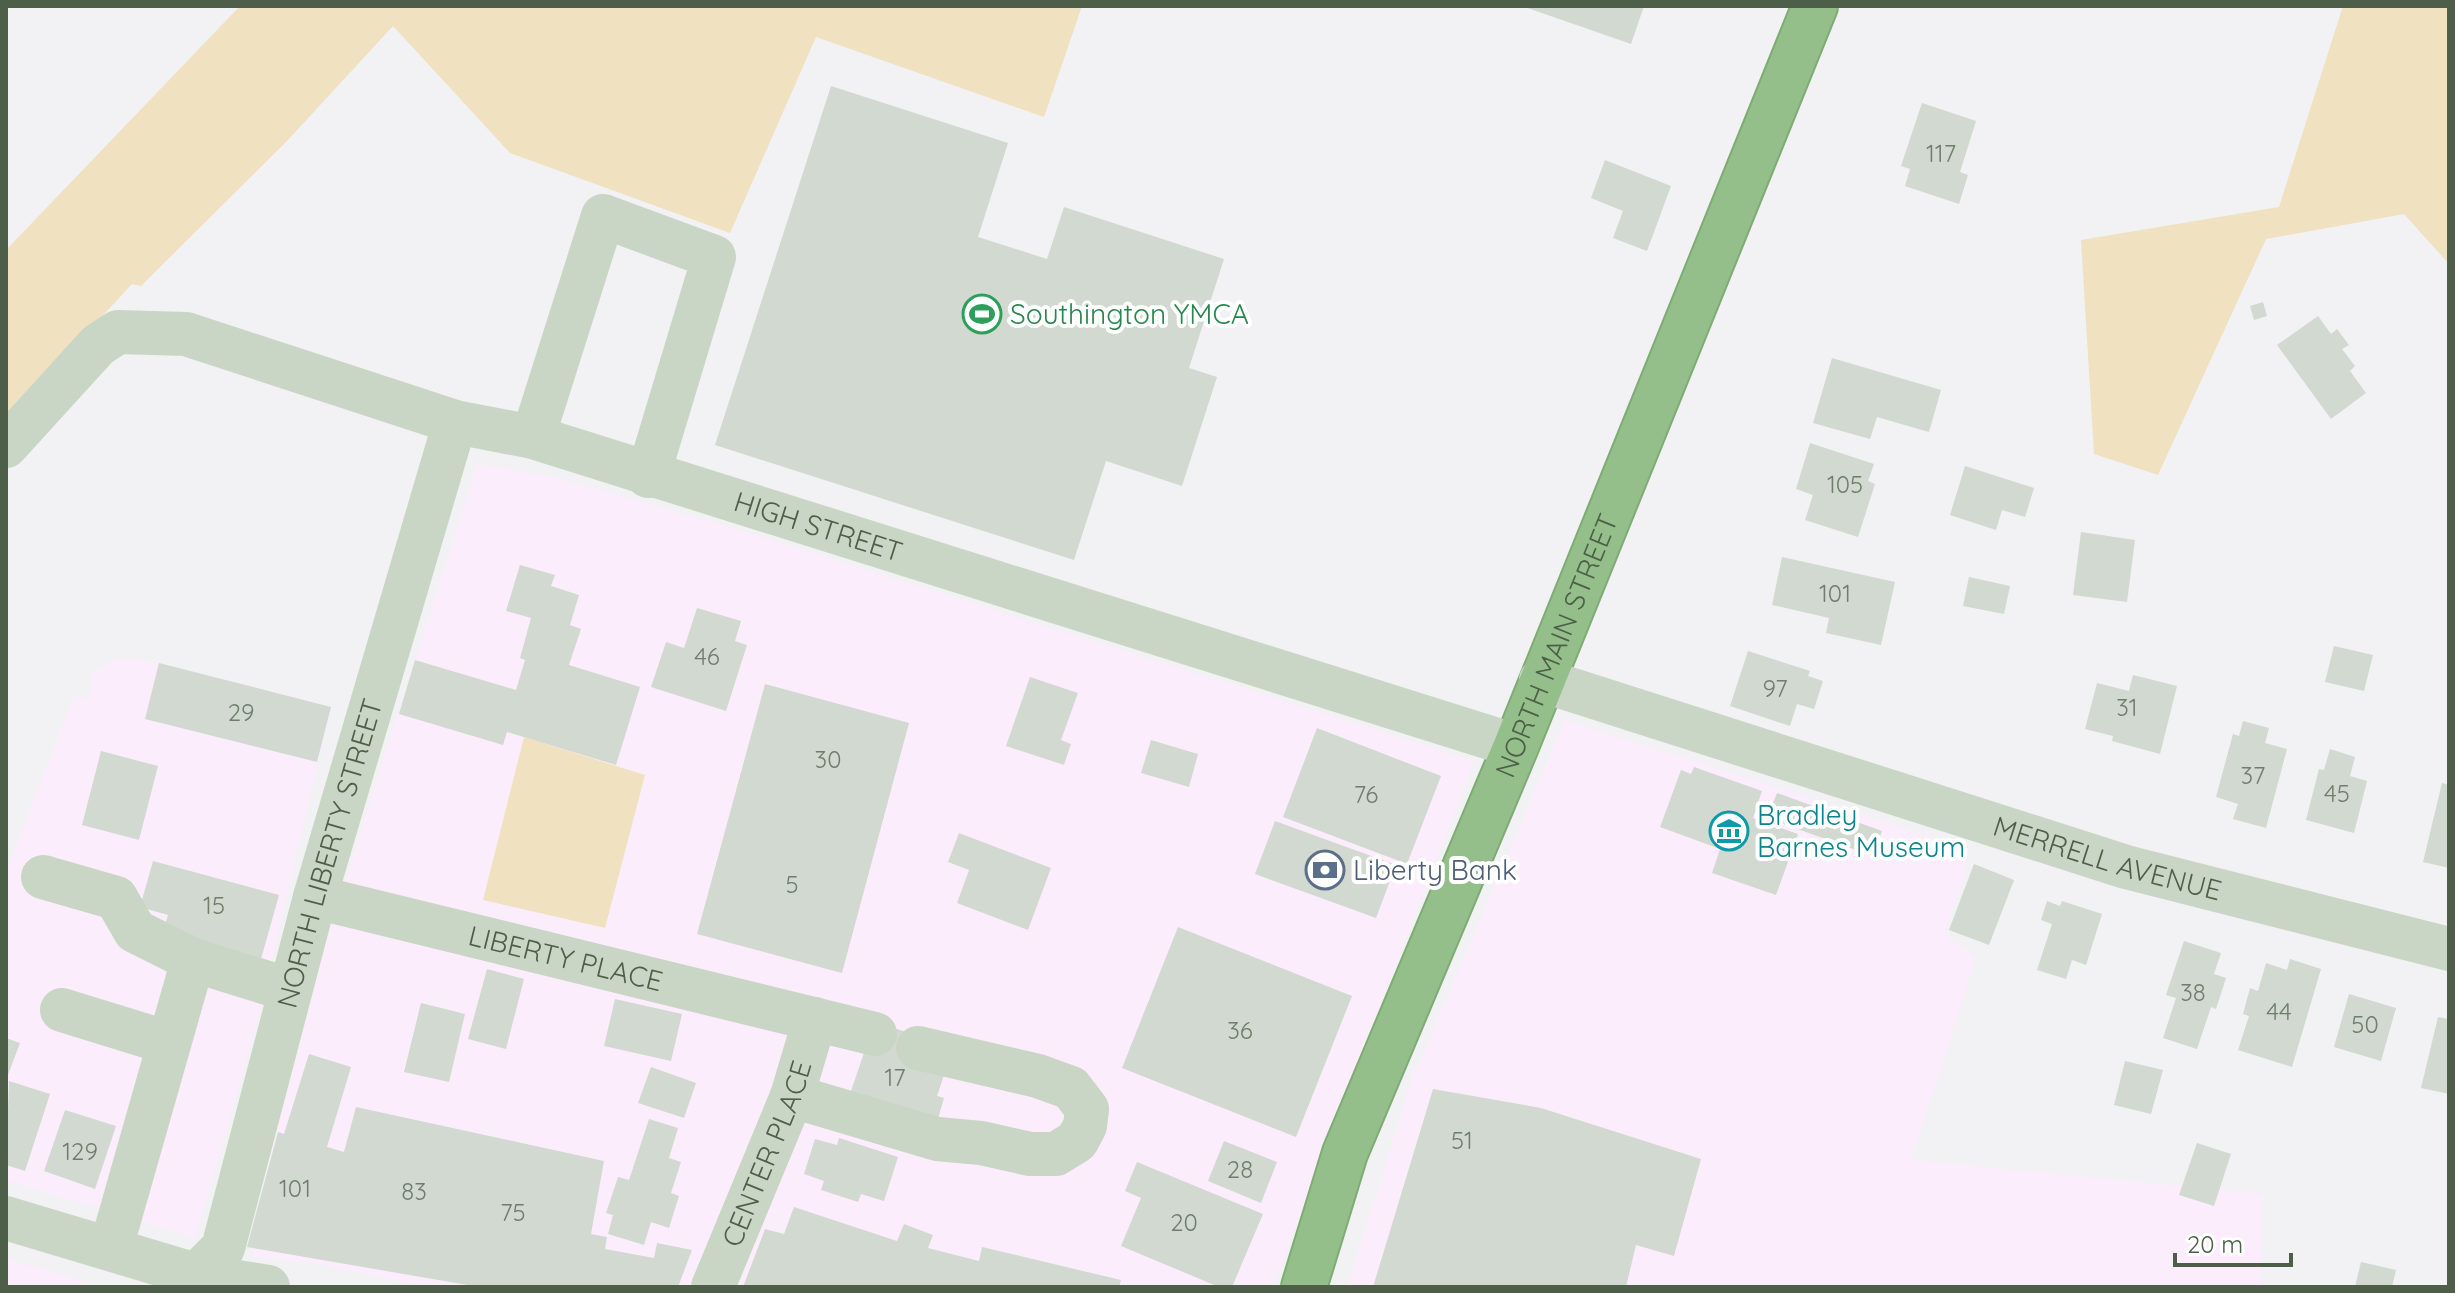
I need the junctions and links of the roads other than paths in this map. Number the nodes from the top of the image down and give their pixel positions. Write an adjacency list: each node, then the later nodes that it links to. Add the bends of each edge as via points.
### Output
1 (1815, 6): 6 (highway, NORTH MAIN STREET)
2 (455, 422): 3 (street, HIGH STREET); 4 (street, HIGH STREET, via 186,334 118,332 98,345); 9 (street, NORTH LIBERTY STREET)
3 (533, 437): 5 (street, HIGH STREET); 5 (street, via 603,216 714,257)
4 (6, 446)
5 (648, 476): 7 (street, HIGH STREET)
6 (1541, 680): 7 (highway, NORTH MAIN STREET); 10 (street, MERRELL AVENUE, via 2126,867)
7 (1516, 746): 24 (highway, NORTH MAIN STREET, via 1345,1153)
8 (43, 877): 11 (street, via 116,898 135,931)
9 (315, 897): 12 (street, NORTH LIBERTY STREET); 14 (street, LIBERTY PLACE)
10 (2449, 949)
11 (193, 960): 12 (street); 16 (street)
12 (290, 990): 21 (street, NORTH LIBERTY STREET, via 223,1248)
13 (62, 1010): 16 (street)
14 (815, 1019): 15 (street, LIBERTY PLACE); 18 (street, CENTER PLACE)
15 (875, 1034)
16 (169, 1043): 20 (street)
17 (918, 1048): 18 (street, via 1071,1088 1087,1109 1085,1126 1077,1141 1056,1154 1030,1154 937,1139)
18 (792, 1096): 23 (street, CENTER PLACE)
19 (6, 1218): 20 (street)
20 (111, 1248): 21 (street)
21 (190, 1281): 22 (street)
22 (268, 1287)
23 (713, 1287)
24 (1304, 1287)

